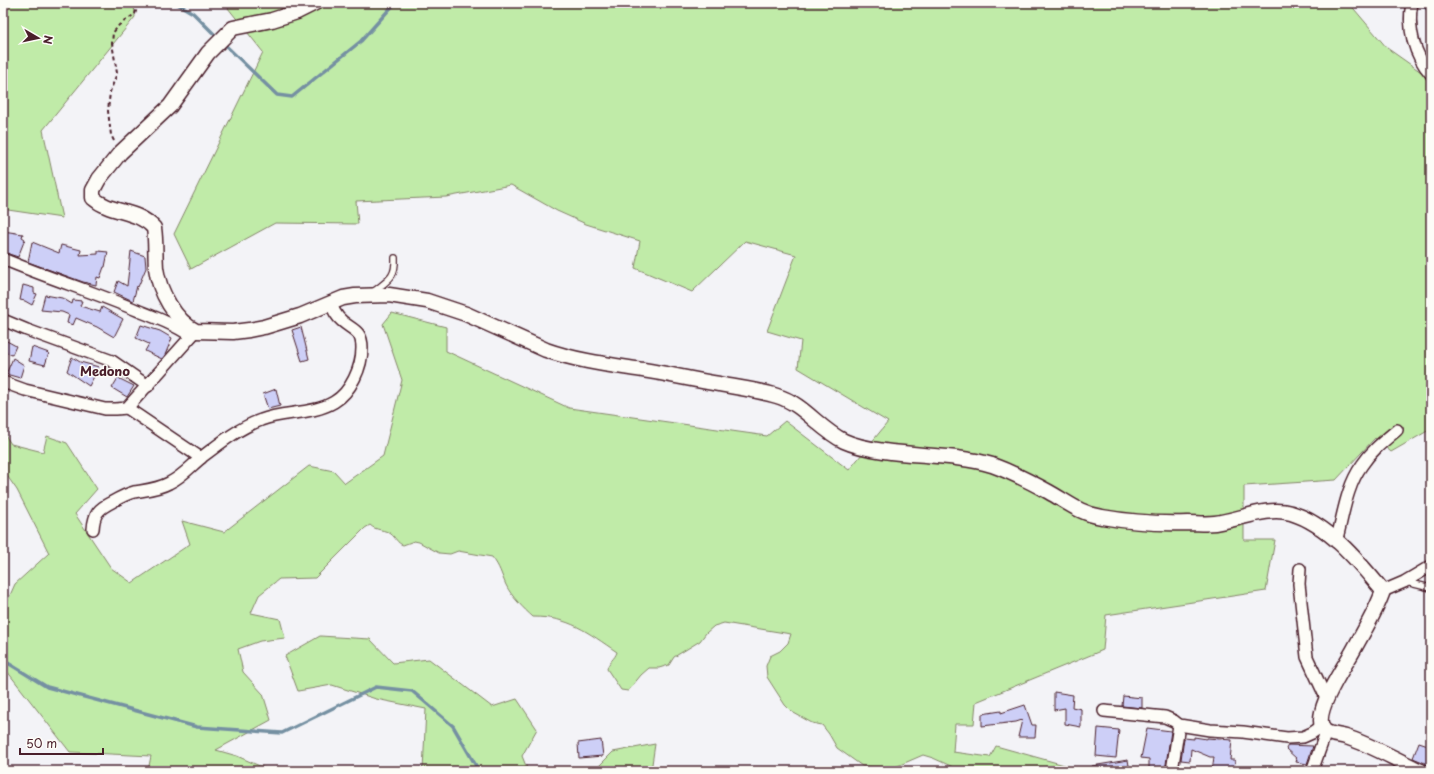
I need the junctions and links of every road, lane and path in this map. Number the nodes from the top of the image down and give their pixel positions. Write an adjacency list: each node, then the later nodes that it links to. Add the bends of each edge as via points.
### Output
1 (139, 3): 5 (path, via 135,14 119,25 113,33 117,73 110,92 108,111 111,135)
2 (315, 3): 5 (street, via 272,20 233,28 208,53 170,106)
3 (1411, 7): 4 (street, via 1410,24 1416,48)
4 (1431, 74)
5 (120, 153): 11 (street, via 99,179 93,190 93,198 109,208 142,217 154,228 156,268 160,284 173,311)
6 (396, 258): 8 (lane, via 395,270 391,277)
7 (3, 259): 11 (street, via 113,300)
8 (369, 296): 9 (street, via 342,298); 18 (street, via 403,297 449,308 546,350 573,358 780,396 791,400 832,435 856,446 990,465 1048,492 1077,510 1100,517 1164,524 1206,524 1263,512 1290,513 1314,523)
9 (331, 303): 11 (street, via 264,327); 16 (street, via 340,320 358,332 361,339 360,365 343,396 313,410 251,424)
10 (3, 320): 13 (street, via 112,362)
11 (194, 334): 13 (street)
12 (3, 382): 14 (street, via 25,390 104,409)
13 (148, 386): 14 (street)
14 (127, 408): 16 (street)
15 (1397, 430): 18 (street, via 1373,451 1356,475)
16 (201, 458): 17 (street, via 168,484 132,493 110,502 96,514)
17 (93, 529)
18 (1336, 542): 23 (street, via 1361,565)
19 (1431, 566): 21 (street)
20 (1300, 569): 24 (street, via 1300,597 1307,657)
21 (1404, 582): 22 (lane); 23 (street)
22 (1431, 588)
23 (1383, 591): 24 (street, via 1380,602 1332,686)
24 (1327, 700): 27 (street, via 1321,717)
25 (1104, 711): 26 (street, via 1165,717)
26 (1179, 725): 27 (street, via 1287,738 1303,737); 28 (street)
27 (1324, 729): 29 (street); 30 (street)
28 (1172, 771)
29 (1312, 771)
30 (1421, 771)

